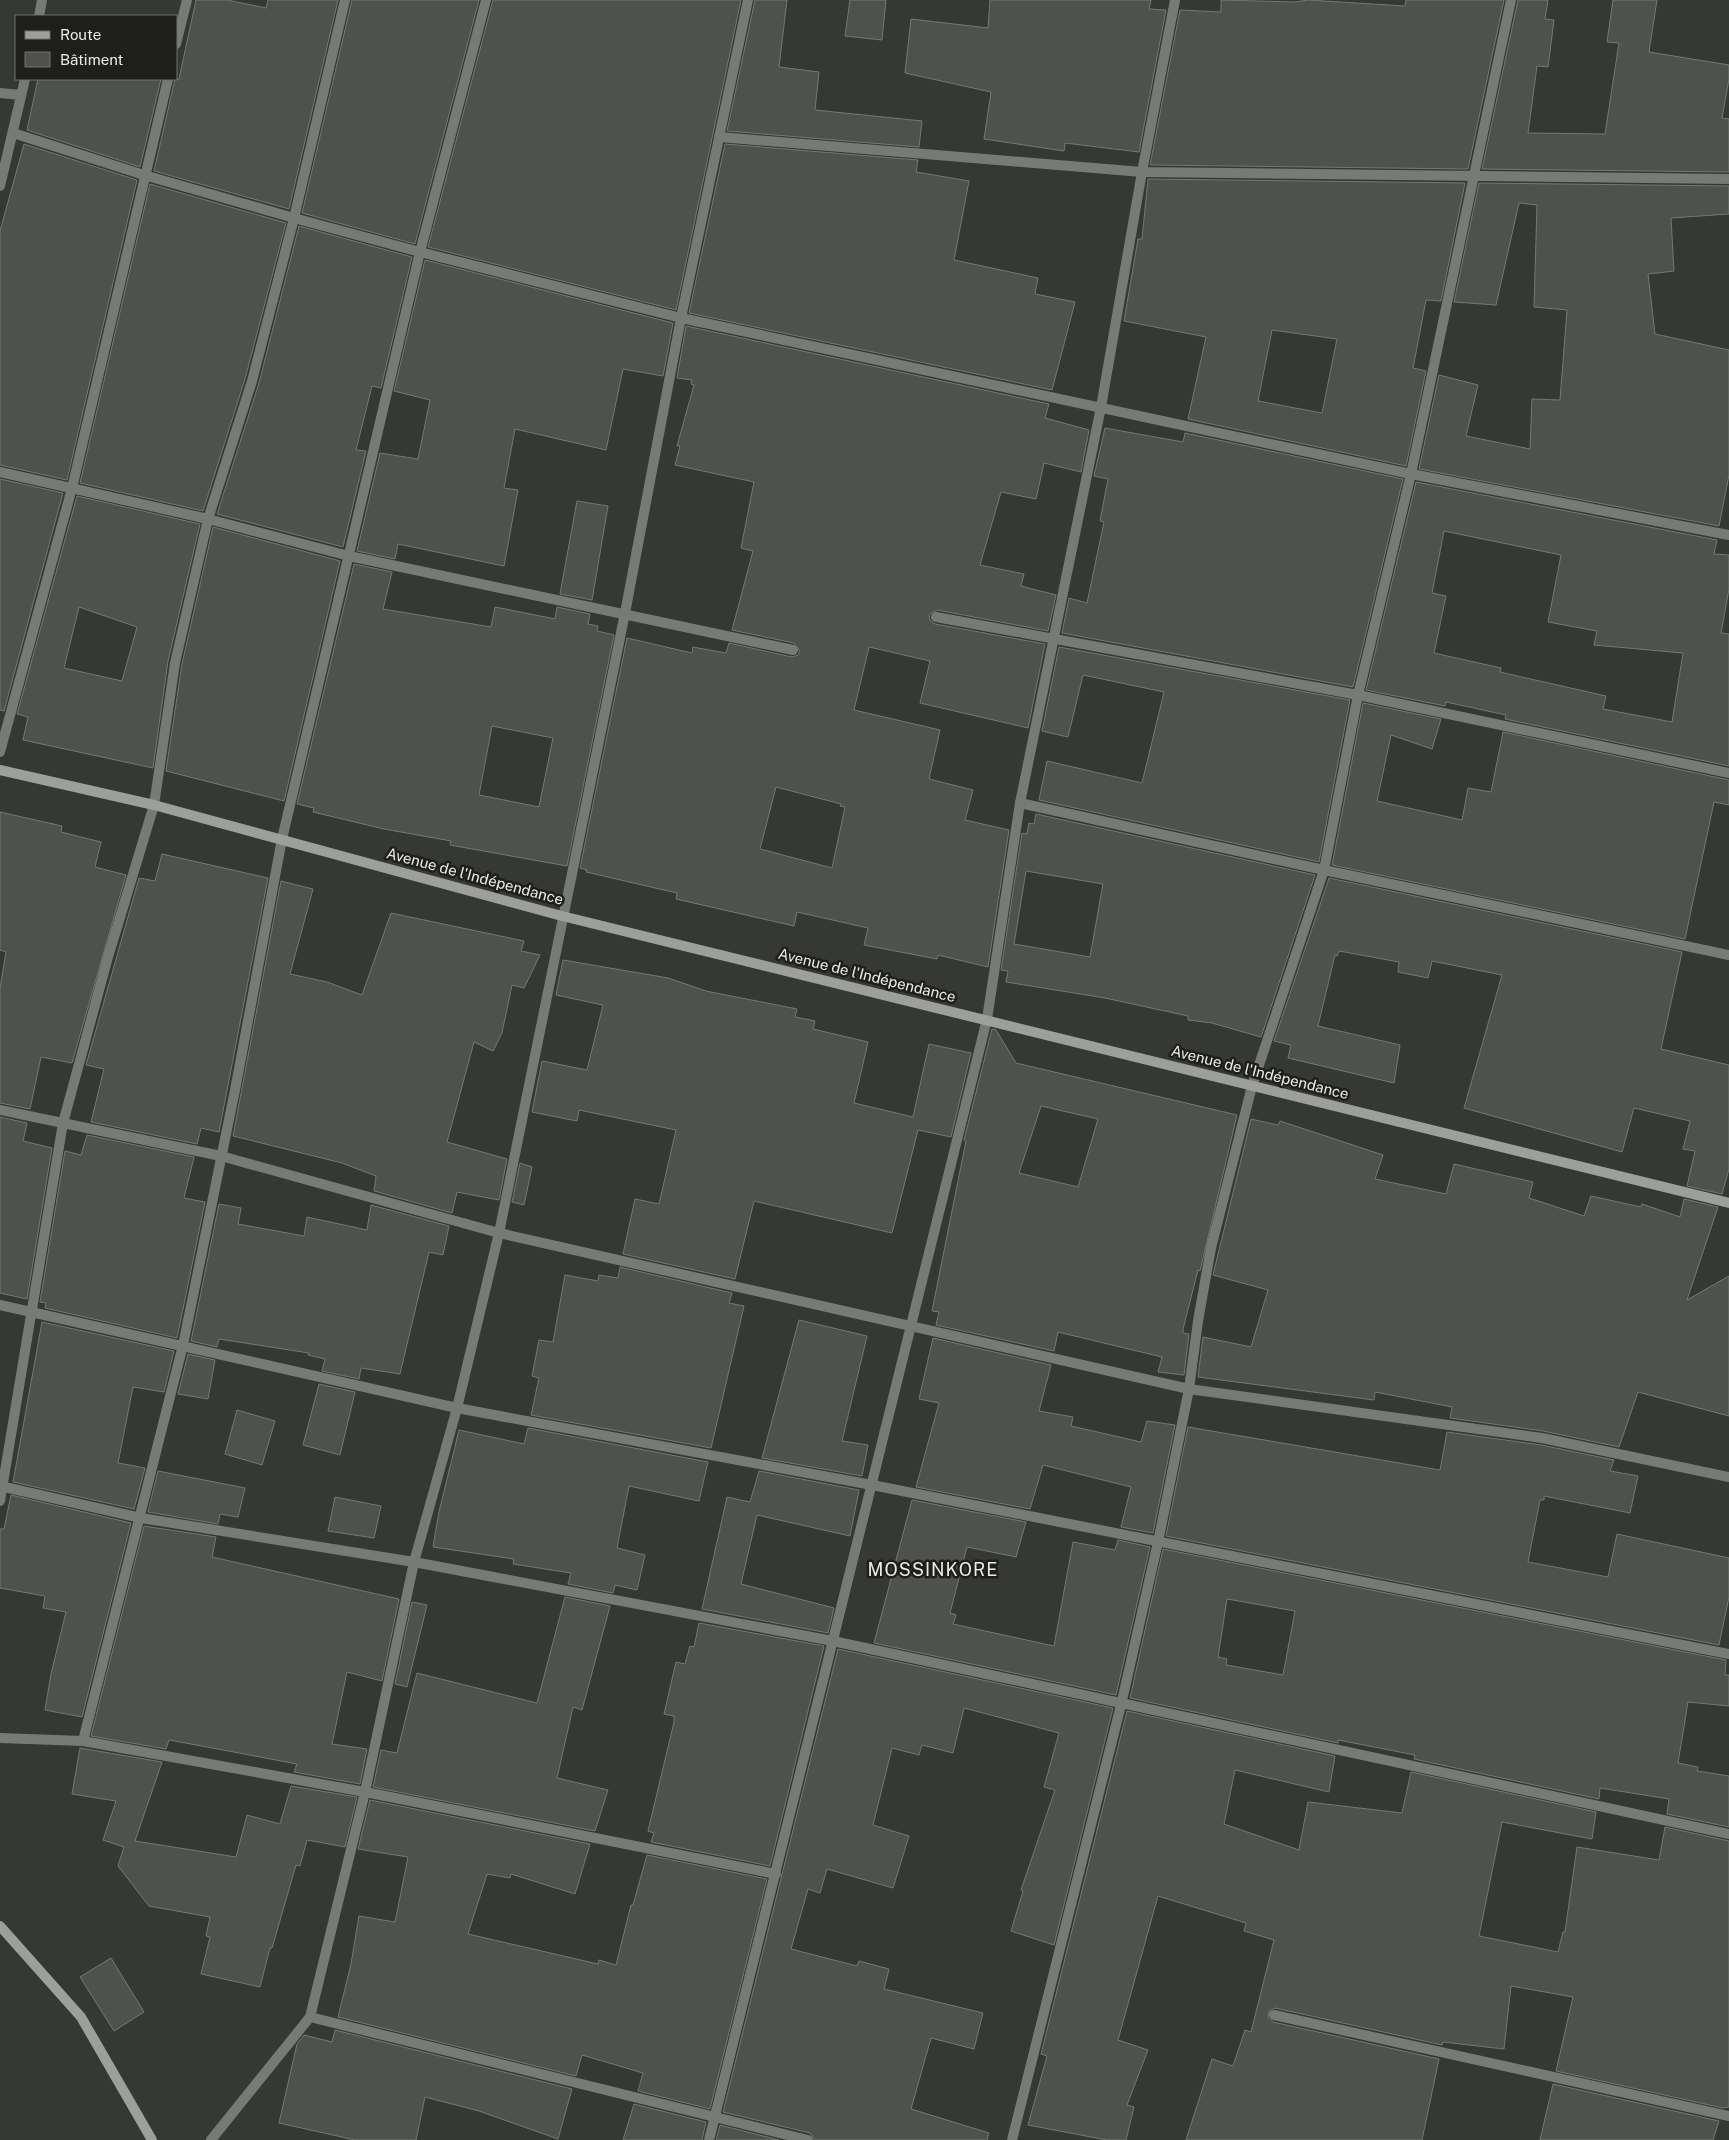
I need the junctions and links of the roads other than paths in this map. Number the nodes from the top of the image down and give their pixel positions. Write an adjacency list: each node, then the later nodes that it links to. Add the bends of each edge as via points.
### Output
1 (42, 0): 8 (street)
2 (187, 0): 9 (street)
3 (346, 0): 21 (street)
4 (486, 0): 22 (street)
5 (748, 0): 15 (street)
6 (1175, 0): 16 (street)
7 (1511, 0): 18 (street)
8 (39, 15)
9 (178, 36)
10 (25, 80): 13 (street)
11 (168, 80): 17 (street)
12 (0, 93): 13 (street)
13 (21, 95): 14 (street)
14 (13, 133): 17 (street); 20 (street)
15 (719, 137): 16 (street); 23 (street)
16 (1142, 172): 18 (street); 24 (street)
17 (144, 175): 21 (street); 27 (street)
18 (1474, 176): 19 (street); 26 (street)
19 (1729, 179)
20 (0, 186)
21 (294, 218): 22 (street); 28 (street, via 252,381)
22 (420, 252): 23 (street); 30 (street)
23 (681, 318): 24 (street); 31 (street)
24 (1101, 407): 26 (street); 33 (street)
25 (0, 472): 27 (street)
26 (1411, 474): 29 (street); 35 (street)
27 (72, 488): 28 (street); 36 (street)
28 (208, 519): 30 (street); 40 (street, via 175,664)
29 (1729, 536)
30 (349, 556): 31 (street); 41 (street)
31 (625, 613): 34 (street); 43 (street)
32 (936, 617): 33 (street)
33 (1053, 640): 35 (street); 39 (street)
34 (792, 650)
35 (1358, 695): 38 (street); 42 (street)
36 (0, 752)
37 (0, 770): 40 (main road, Avenue de l'Indépendance)
38 (1729, 773)
39 (1020, 803): 42 (street); 45 (street)
40 (154, 805): 41 (main road, Avenue de l'Indépendance); 48 (street)
41 (282, 839): 43 (main road, Avenue de l'Indépendance); 49 (street)
42 (1324, 870): 44 (street); 46 (street)
43 (562, 916): 45 (main road, Avenue de l'Indépendance); 51 (street)
44 (1729, 955)
45 (987, 1019): 46 (main road, Avenue de l'Indépendance); 54 (street)
46 (1252, 1086): 50 (main road, Avenue de l'Indépendance); 56 (street, via 1211,1248)
47 (0, 1110): 48 (street)
48 (63, 1123): 49 (street); 53 (street)
49 (221, 1156): 51 (street); 55 (street)
50 (1729, 1203)
51 (499, 1232): 54 (street); 57 (street)
52 (0, 1305): 53 (street)
53 (32, 1313): 55 (street); 60 (street)
54 (911, 1326): 56 (street); 59 (street)
55 (183, 1345): 57 (street); 62 (street)
56 (1190, 1389): 58 (street, via 1542,1438); 63 (street)
57 (457, 1408): 59 (street); 64 (street)
58 (1729, 1477)
59 (872, 1485): 63 (street); 65 (street)
60 (2, 1486): 61 (street); 62 (street)
61 (0, 1501)
62 (141, 1518): 64 (street); 69 (street)
63 (1158, 1542): 66 (street); 67 (street)
64 (414, 1562): 65 (street); 70 (street)
65 (833, 1641): 67 (street); 72 (street)
66 (1729, 1654)
67 (1121, 1705): 71 (street); 82 (street)
68 (0, 1738): 69 (street)
69 (83, 1741): 70 (street)
70 (365, 1792): 72 (street); 75 (street)
71 (1729, 1834)
72 (776, 1874): 76 (street)
73 (0, 1926): 78 (main road, via 81,2017)
74 (1274, 2014): 77 (street)
75 (310, 2017): 76 (street); 79 (street)
76 (716, 2116): 80 (street); 81 (street)
77 (1729, 2116)
78 (152, 2140)
79 (210, 2140)
80 (708, 2140)
81 (808, 2140)
82 (1012, 2140)

